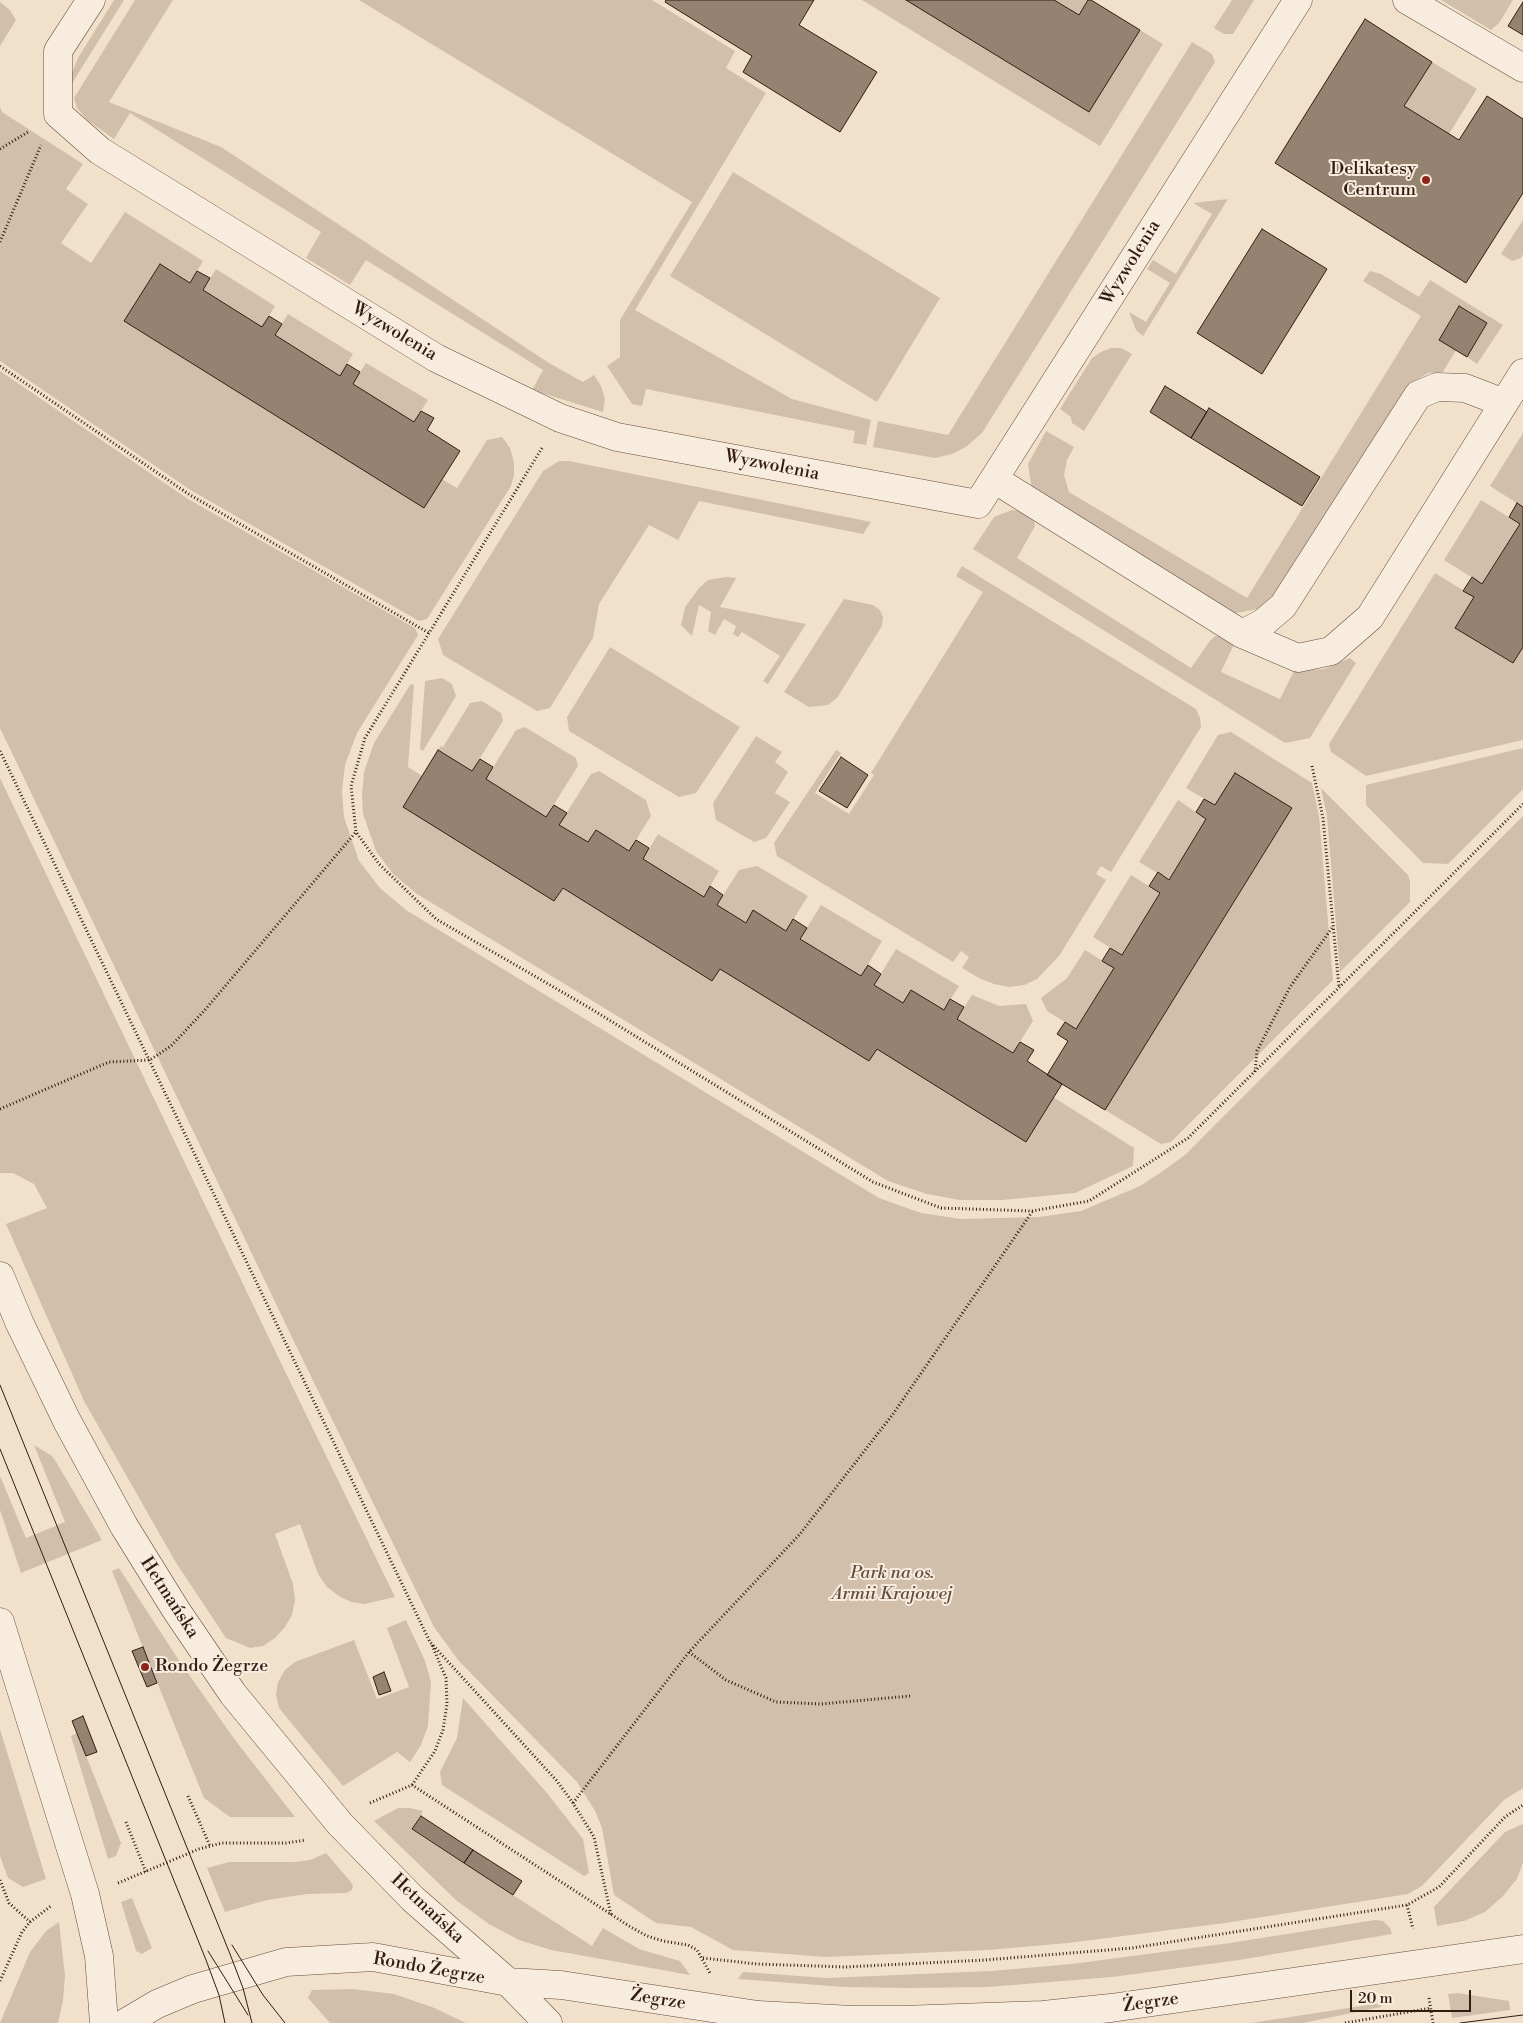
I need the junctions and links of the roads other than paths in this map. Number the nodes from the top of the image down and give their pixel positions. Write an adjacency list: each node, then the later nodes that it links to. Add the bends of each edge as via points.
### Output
1 (91, 0): 7 (street, Wyzwolenia, via 58,51 58,114 100,151 436,358 560,418 617,437 978,504)
2 (1298, 0): 7 (street, Wyzwolenia)
3 (1407, 0): 4 (street)
4 (1523, 68)
5 (1523, 373): 6 (street)
6 (1504, 403): 8 (street, via 1465,388 1437,388 1418,395 1283,606 1263,623); 8 (street, via 1364,623 1331,651 1298,658)
7 (994, 479): 8 (street)
8 (1242, 634)
9 (0, 1276): 12 (street, Hetmańska, via 67,1421 124,1526 233,1694 340,1824 413,1899)
10 (0, 1622): 13 (street, via 85,1894 99,1956)
11 (1523, 1949): 12 (street, Żegrze, via 1111,2008 964,2019 853,2020 758,2015 561,1985)
12 (508, 1982): 14 (street, Rondo Żegrze, via 373,1957 286,1962 193,1989 157,2004); 15 (street, Rondo Żegrze)
13 (104, 2023)
14 (125, 2023)
15 (548, 2023)

